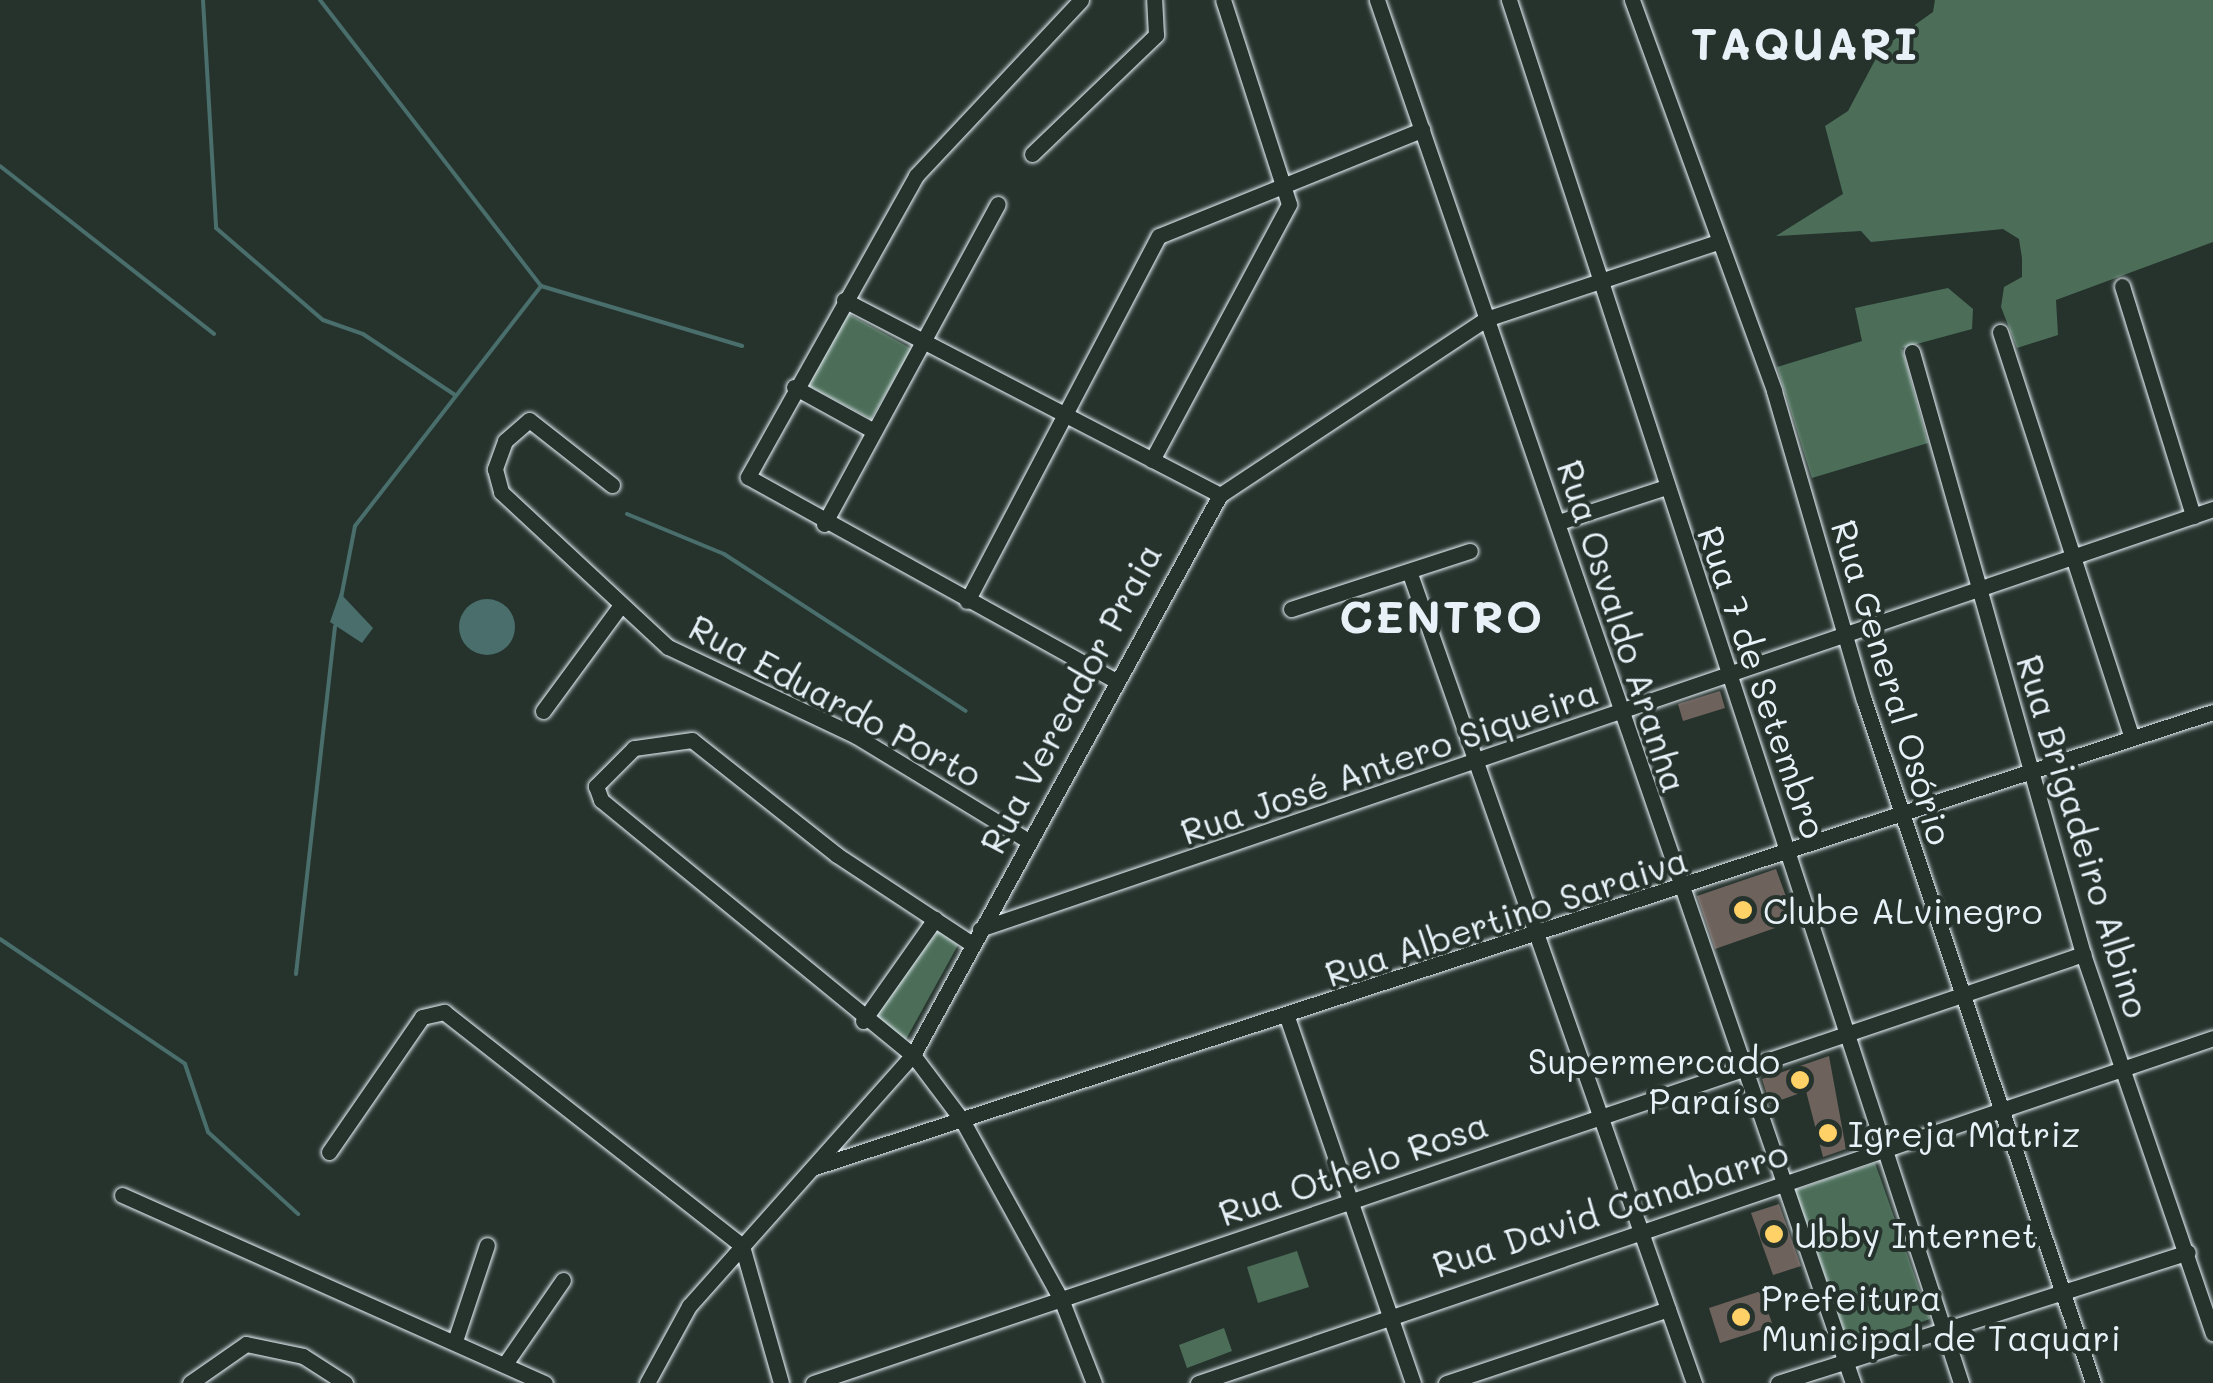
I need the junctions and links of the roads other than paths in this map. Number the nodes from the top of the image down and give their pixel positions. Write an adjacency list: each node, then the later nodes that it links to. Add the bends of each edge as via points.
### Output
1 (1082, 0): 14 (street, via 1012,64 916,176)
2 (1154, 0): 8 (street, via 1156,34)
3 (1224, 0): 9 (street)
4 (1377, 0): 7 (street, Rua Osvaldo Aranha)
5 (1509, 0): 12 (street, Rua 7 de Setembro)
6 (1632, 0): 11 (street, Rua General Osório)
7 (1422, 130): 9 (street); 15 (street, Rua Osvaldo Aranha)
8 (1032, 154)
9 (1288, 181): 20 (street, via 1159,236); 22 (street, via 1282,225)
10 (998, 204): 17 (street)
11 (1718, 242): 12 (street, Rua Vereador Praia); 37 (street, Rua General Osório, via 1774,391)
12 (1600, 281): 15 (street, Rua Vereador Praia); 24 (street, Rua 7 de Setembro)
13 (2122, 286): 27 (street)
14 (844, 300): 17 (street); 19 (street)
15 (1486, 320): 25 (street, Rua Vereador Praia); 28 (street, Rua Osvaldo Aranha)
16 (2000, 332): 31 (street)
17 (926, 343): 20 (street); 21 (street)
18 (1912, 352): 33 (street, Rua Brigadeiro Albino)
19 (794, 388): 21 (street); 29 (street, via 750,483)
20 (1063, 414): 22 (street); 34 (street)
21 (874, 432): 29 (street)
22 (1152, 460): 25 (street)
23 (612, 485): 35 (street, Rua Eduardo Porto, via 529,420 504,441 495,469 501,492)
24 (1666, 487): 28 (street); 38 (street, Rua 7 de Setembro)
25 (1220, 495): 39 (street, Rua Vereador Praia)
26 (2213, 509): 27 (street, Rua José Antero Siqueira)
27 (2193, 516): 31 (street, Rua José Antero Siqueira)
28 (1558, 522): 42 (street, Rua Osvaldo Aranha)
29 (824, 524): 34 (street)
30 (1470, 551): 32 (street)
31 (2071, 559): 33 (street, Rua José Antero Siqueira); 43 (street)
32 (1409, 571): 36 (street); 44 (street)
33 (1977, 592): 37 (street, Rua José Antero Siqueira); 45 (street, Rua Brigadeiro Albino)
34 (967, 601): 39 (street)
35 (620, 605): 40 (street); 47 (street, Rua Eduardo Porto, via 698,667 856,736)
36 (1291, 609)
37 (1846, 639): 38 (street, Rua José Antero Siqueira); 46 (street, Rua General Osório)
38 (1728, 678): 42 (street, Rua José Antero Siqueira); 48 (street, Rua 7 de Setembro)
39 (1113, 679): 47 (street, Rua Vereador Praia)
40 (543, 710)
41 (2213, 712): 43 (street, Rua Albertino Saraiva)
42 (1622, 714): 44 (street, Rua José Antero Siqueira); 49 (street, Rua Osvaldo Aranha)
43 (2132, 738): 45 (street, Rua Albertino Saraiva)
44 (1479, 762): 51 (street, Rua José Antero Siqueira); 52 (street)
45 (2035, 770): 46 (street, Rua Albertino Saraiva); 53 (street, Rua Brigadeiro Albino)
46 (1903, 817): 48 (street, Rua Albertino Saraiva); 54 (street, Rua General Osório)
47 (1027, 840): 51 (street, Rua Vereador Praia)
48 (1790, 856): 49 (street, Rua Albertino Saraiva); 57 (street, Rua 7 de Setembro)
49 (1680, 892): 52 (street, Rua Albertino Saraiva); 61 (street, Rua Osvaldo Aranha)
50 (935, 919): 51 (street); 56 (street); 56 (street, via 836,855 702,746 676,738 634,748 600,778 601,800)
51 (976, 936): 59 (street, Rua Vereador Praia)
52 (1536, 938): 55 (street, Rua Albertino Saraiva); 63 (street)
53 (2083, 954): 54 (street, Rua Othelo Rosa); 60 (street, Rua Brigadeiro Albino)
54 (1961, 994): 57 (street, Rua Othelo Rosa); 62 (street, Rua General Osório)
55 (1286, 1018): 64 (street, Rua Albertino Saraiva); 70 (street)
56 (863, 1021): 59 (street)
57 (1846, 1032): 61 (street, Rua Othelo Rosa); 65 (street, Rua 7 de Setembro)
58 (2213, 1038): 60 (street, Rua David Canabarro)
59 (913, 1055): 64 (street); 67 (street, Rua Vereador Praia)
60 (2126, 1066): 62 (street, Rua David Canabarro); 74 (street, Rua Brigadeiro Albino)
61 (1742, 1068): 63 (street, Rua Othelo Rosa); 68 (street, Rua Osvaldo Aranha)
62 (2000, 1109): 65 (street, Rua David Canabarro); 76 (street, Rua General Osório)
63 (1599, 1117): 70 (street, Rua Othelo Rosa); 71 (street)
64 (962, 1120): 67 (street, Rua Albertino Saraiva); 77 (street)
65 (1883, 1149): 68 (street, Rua David Canabarro); 80 (street, Rua 7 de Setembro)
66 (328, 1152): 73 (street, via 422,1017 444,1012)
67 (814, 1167): 73 (street, Rua Vereador Praia)
68 (1785, 1182): 71 (street, Rua David Canabarro); 83 (street, Rua Osvaldo Aranha)
69 (122, 1194): 82 (street)
70 (1348, 1202): 77 (street, Rua Othelo Rosa); 79 (street)
71 (1638, 1231): 78 (street); 79 (street, Rua David Canabarro)
72 (487, 1245): 82 (street)
73 (742, 1246): 88 (street, Rua Vereador Praia, via 690,1306); 89 (street)
74 (2188, 1252): 76 (street); 81 (street, Rua Brigadeiro Albino)
75 (563, 1280): 84 (street)
76 (2063, 1291): 80 (street); 99 (street, Rua General Osório)
77 (1061, 1299): 90 (street, Rua Othelo Rosa); 91 (street)
78 (1668, 1308): 94 (street); 95 (street)
79 (1387, 1314): 92 (street, Rua David Canabarro); 93 (street)
80 (1943, 1329): 83 (street); 98 (street, Rua 7 de Setembro)
81 (2213, 1333)
82 (455, 1341): 84 (street)
83 (1845, 1359): 96 (street); 97 (street, Rua Osvaldo Aranha)
84 (505, 1364): 87 (street)
85 (190, 1383): 86 (street, via 246,1344 303,1356)
86 (345, 1383)
87 (545, 1383)
88 (646, 1383)
89 (781, 1383)
90 (813, 1383)
91 (1094, 1383)
92 (1198, 1383)
93 (1412, 1383)
94 (1446, 1383)
95 (1694, 1383)
96 (1778, 1383)
97 (1853, 1383)
98 (1961, 1383)
99 (2093, 1383)

